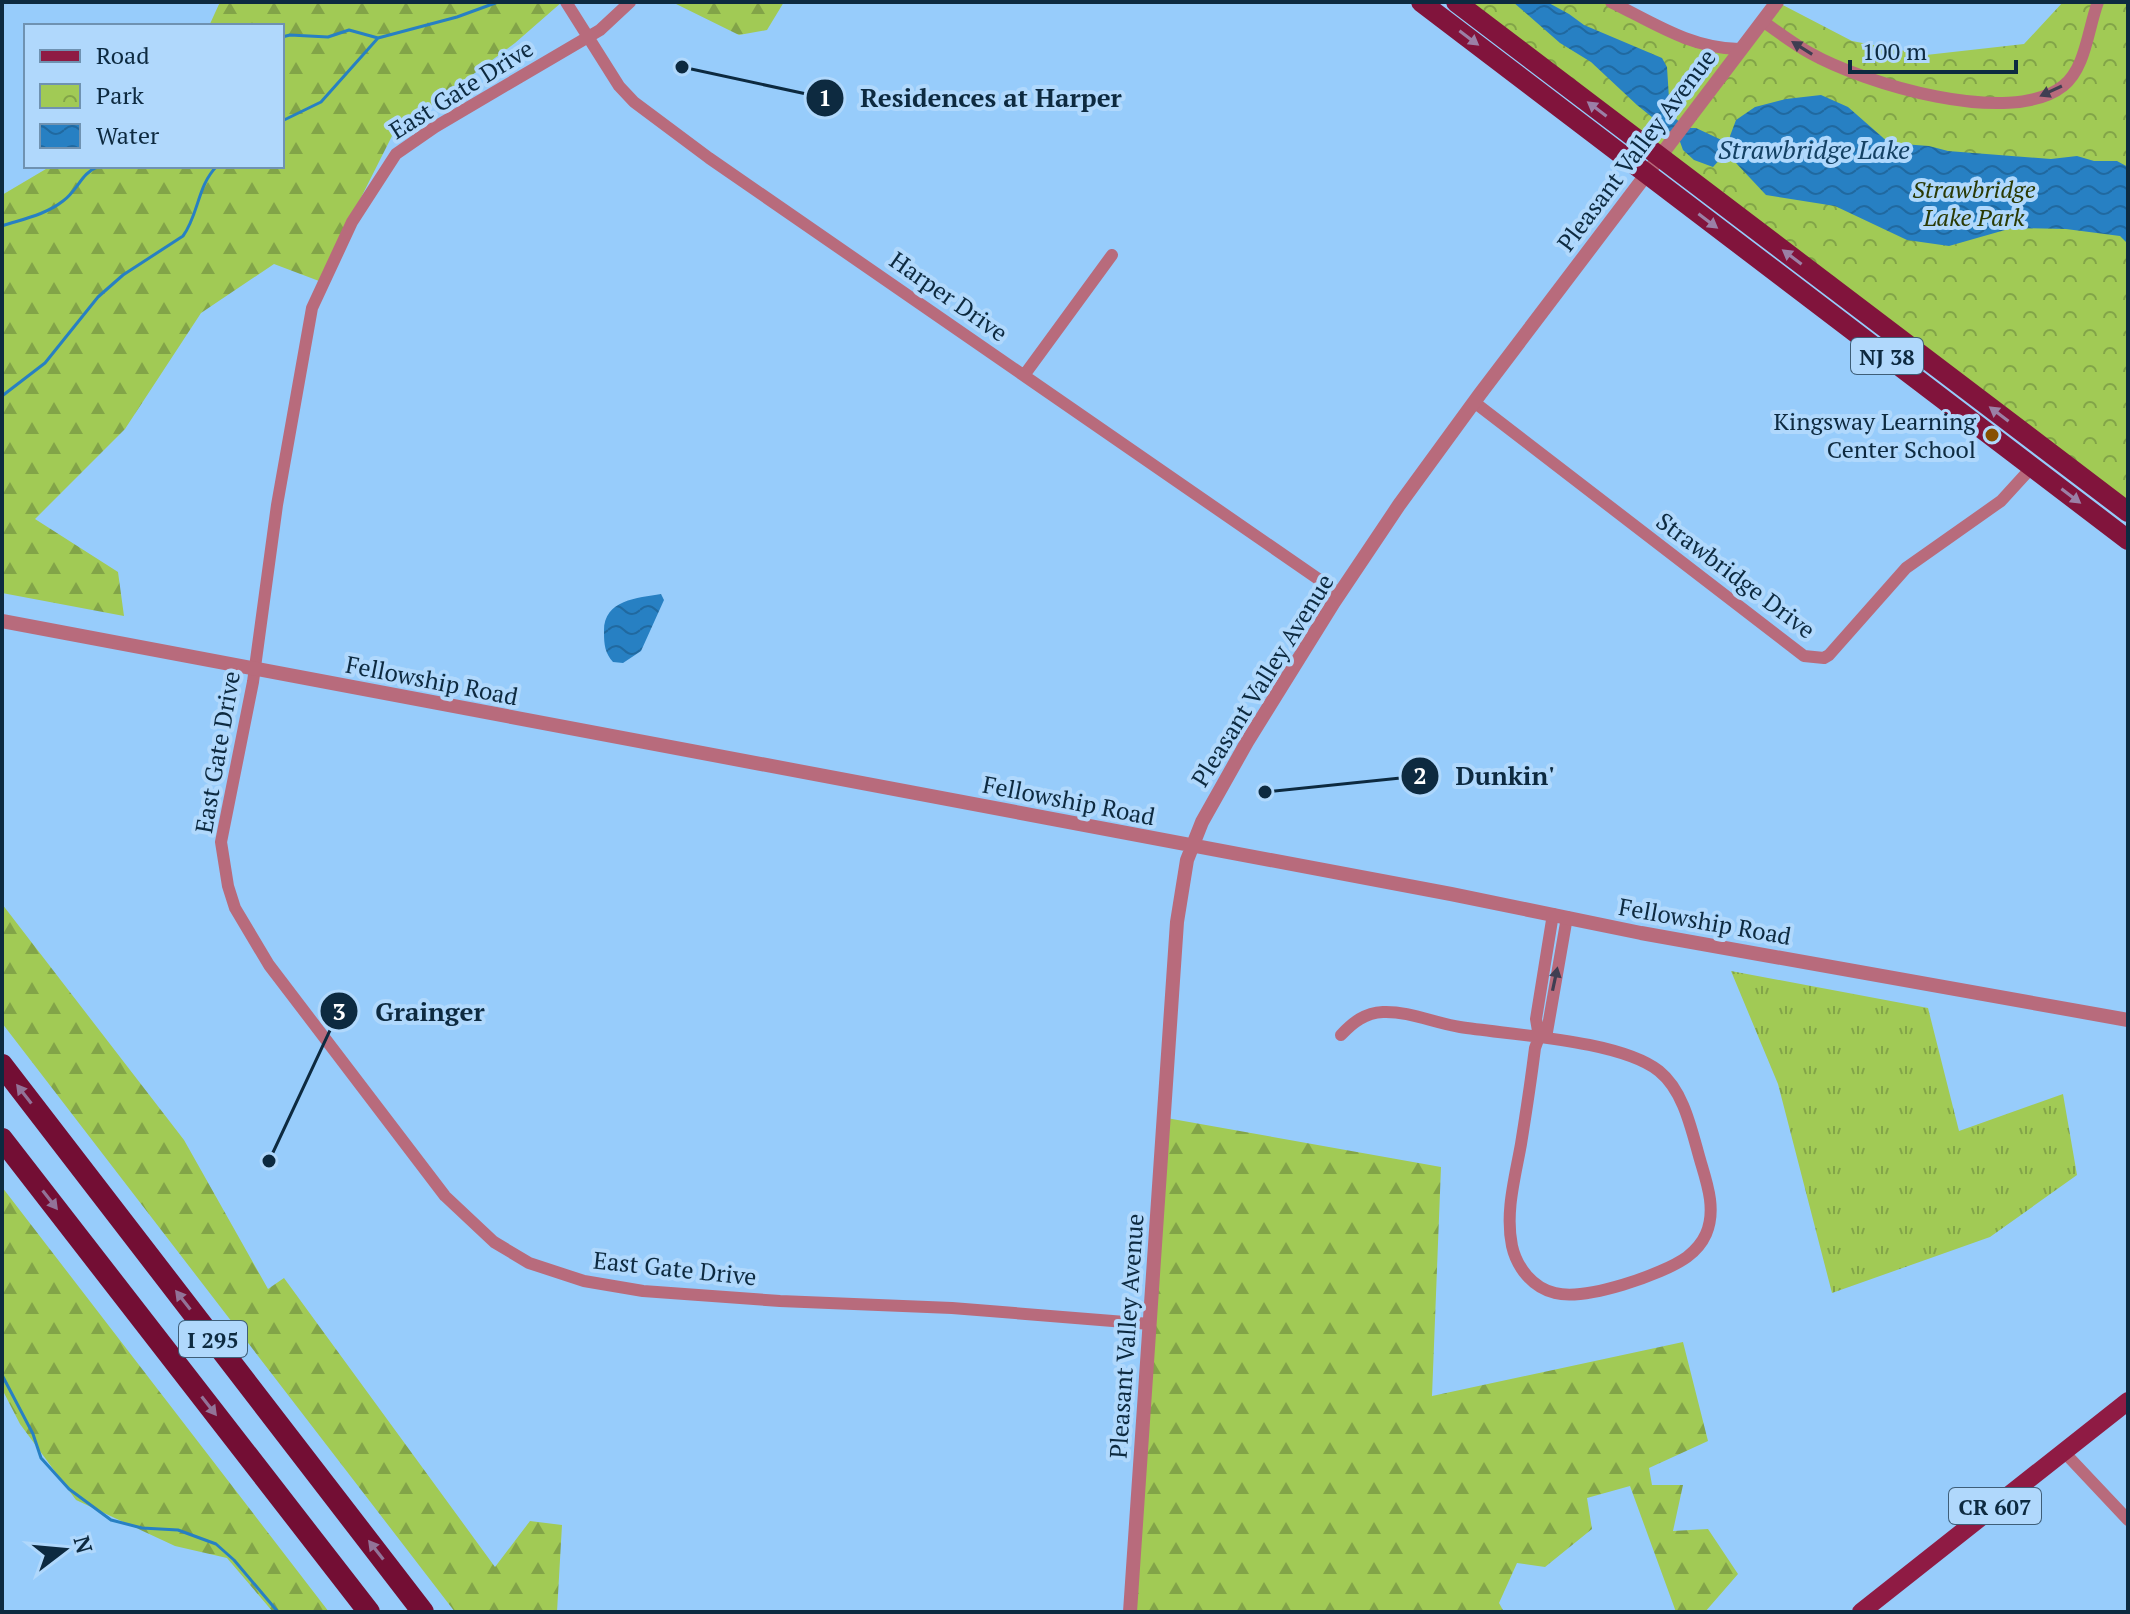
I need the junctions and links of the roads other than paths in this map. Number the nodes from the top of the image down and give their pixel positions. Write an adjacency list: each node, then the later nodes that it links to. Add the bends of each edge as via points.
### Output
1 (566, 2): 9 (street, Harper Drive)
2 (630, 2): 9 (street, East Gate Drive)
3 (1421, 2): 12 (highway, NJ 38, one-way to 12)
4 (1456, 2): 11 (highway, NJ 38, one-way to 4)
5 (1611, 2): 10 (street, via 1685,40)
6 (1777, 2): 8 (street, Pleasant Valley Avenue)
7 (2098, 2): 8 (street, one-way to 8, via 2075,73 2065,85 2050,94 2003,102 1899,89 1809,52)
8 (1764, 22): 10 (street, Pleasant Valley Avenue)
9 (587, 37): 14 (street, Harper Drive, via 634,102); 21 (street, East Gate Drive, via 396,154 352,222 312,308)
10 (1739, 49): 11 (street, Pleasant Valley Avenue)
11 (1665, 148): 12 (street, Pleasant Valley Avenue); 17 (highway, NJ 38, one-way to 11)
12 (1646, 173): 15 (street, Pleasant Valley Avenue); 16 (highway, NJ 38, one-way to 16)
13 (1112, 255): 14 (street)
14 (1025, 374): 19 (street, Harper Drive)
15 (1474, 402): 16 (street, Strawbridge Drive, via 1804,656 1829,655 1906,568 2001,501); 19 (street, Pleasant Valley Avenue)
16 (2032, 467): 18 (highway, NJ 38, one-way to 18)
17 (2128, 512)
18 (2128, 540)
19 (1340, 594): 22 (street, Pleasant Valley Avenue, via 1242,750)
20 (2, 621): 21 (street, Fellowship Road)
21 (255, 669): 22 (street, Fellowship Road); 29 (street, East Gate Drive, via 221,842 235,908 269,965 406,1147 445,1196 494,1242 551,1272 643,1291)
22 (1192, 846): 23 (street, Fellowship Road); 29 (street, Pleasant Valley Avenue, via 1177,922)
23 (1560, 916): 24 (street, Fellowship Road); 26 (street, via 1547,1032)
24 (2128, 1020)
25 (1341, 1035): 26 (street, via 1359,1019 1383,1012)
26 (1539, 1037): 26 (street, via 1511,1198 1512,1246 1524,1272 1544,1290 1570,1295 1629,1281 1689,1256 1706,1233 1711,1207 1675,1088 1645,1061)
27 (2, 1065): 34 (highway, I 295, one-way to 27)
28 (2, 1139): 33 (highway, I 295, one-way to 33)
29 (1150, 1324): 35 (street, Pleasant Valley Avenue)
30 (2128, 1401): 31 (main road, CR 607)
31 (2064, 1452): 32 (street); 36 (main road, CR 607)
32 (2128, 1520)
33 (369, 1612)
34 (423, 1612)
35 (1130, 1612)
36 (1861, 1612)

